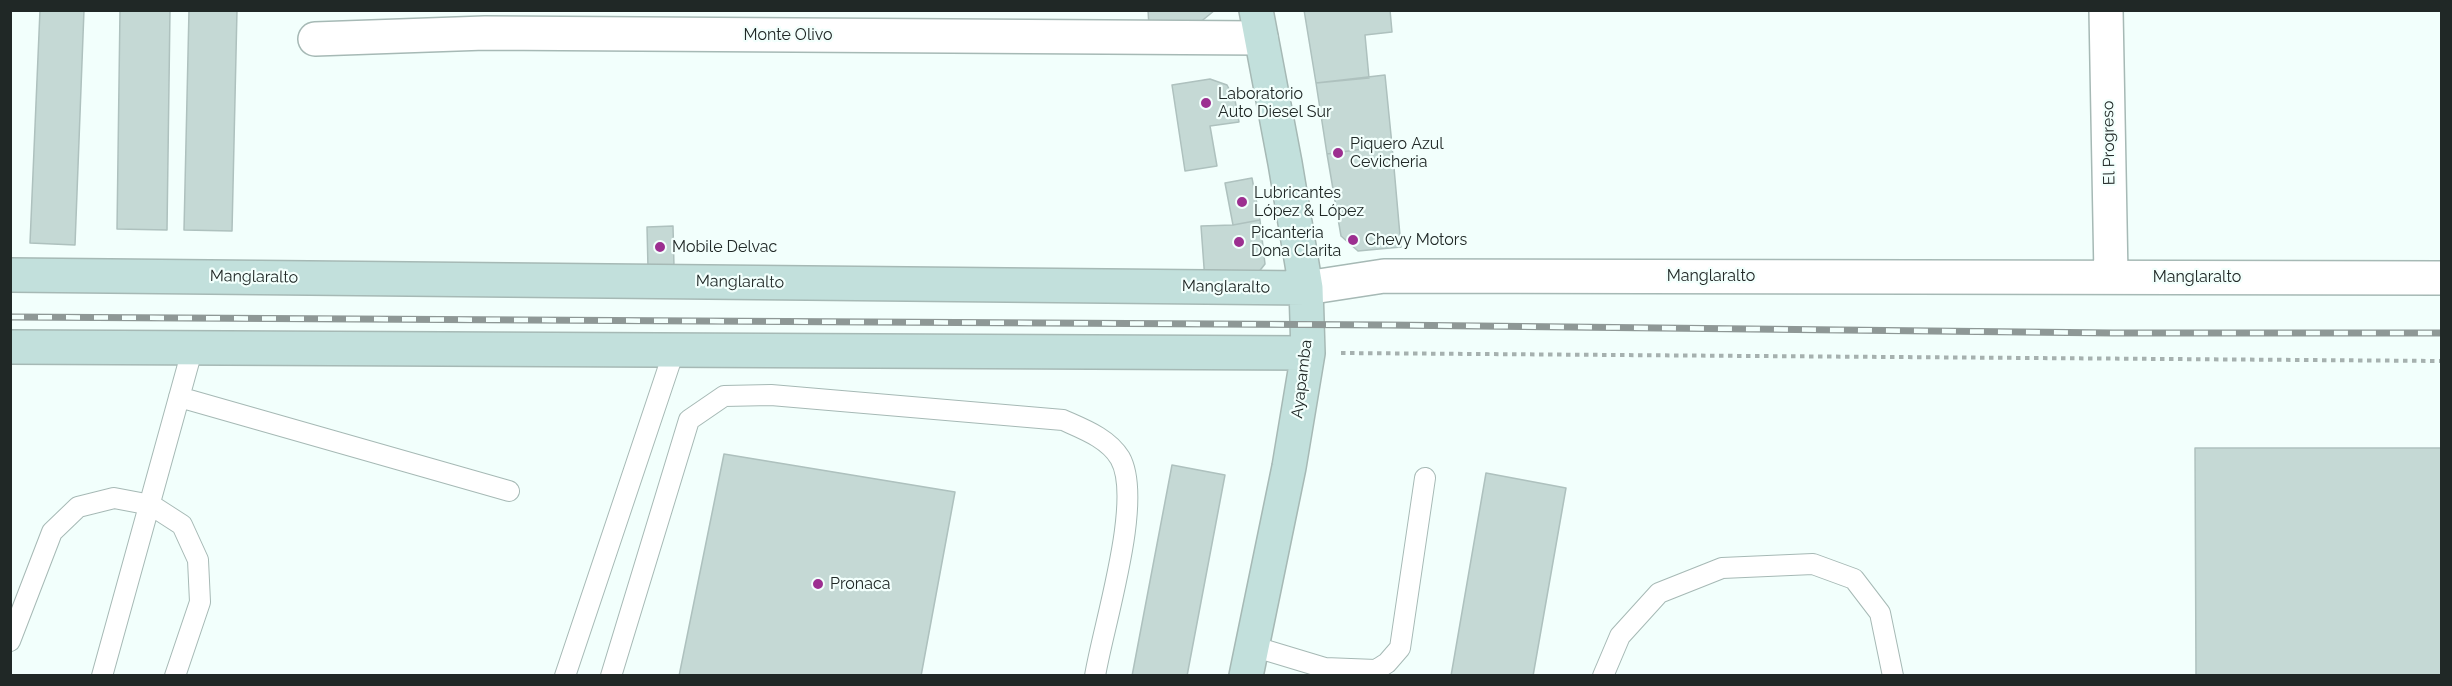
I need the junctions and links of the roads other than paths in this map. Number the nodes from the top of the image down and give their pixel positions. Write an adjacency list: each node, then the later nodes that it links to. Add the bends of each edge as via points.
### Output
1 (2106, 10): 6 (street, El Progreso)
2 (485, 22): 3 (street, Monte Olivo); 4 (street, Monte Olivo)
3 (1259, 24): 8 (main road, Ayapamba)
4 (315, 39)
5 (10, 275): 8 (main road, Manglaralto)
6 (2111, 276): 7 (street, Manglaralto); 8 (street, Manglaralto, via 1384,276)
7 (2442, 278)
8 (1306, 288): 12 (main road, Ayapamba)
9 (10, 347): 10 (main road)
10 (194, 347): 11 (main road); 13 (lane)
11 (675, 348): 12 (main road); 21 (lane)
12 (1308, 353): 18 (main road, Ayapamba, via 1290,466)
13 (179, 397): 15 (lane); 16 (lane)
14 (1425, 478): 18 (lane, via 1400,648 1387,663 1376,670)
15 (509, 491)
16 (151, 505): 17 (lane, via 114,498 78,507 52,532); 19 (lane); 20 (lane, via 182,525 198,561 200,603)
17 (10, 641)
18 (1249, 661)
19 (102, 675)
20 (175, 675)
21 (565, 675)
22 (611, 675): 23 (lane, via 689,420 724,396 771,395 1063,420 1099,437 1120,458 1128,485 1124,543)
23 (1095, 675)
24 (1603, 675): 25 (lane, via 1620,636 1659,593 1722,568 1813,564 1854,579 1880,613)
25 (1893, 675)

